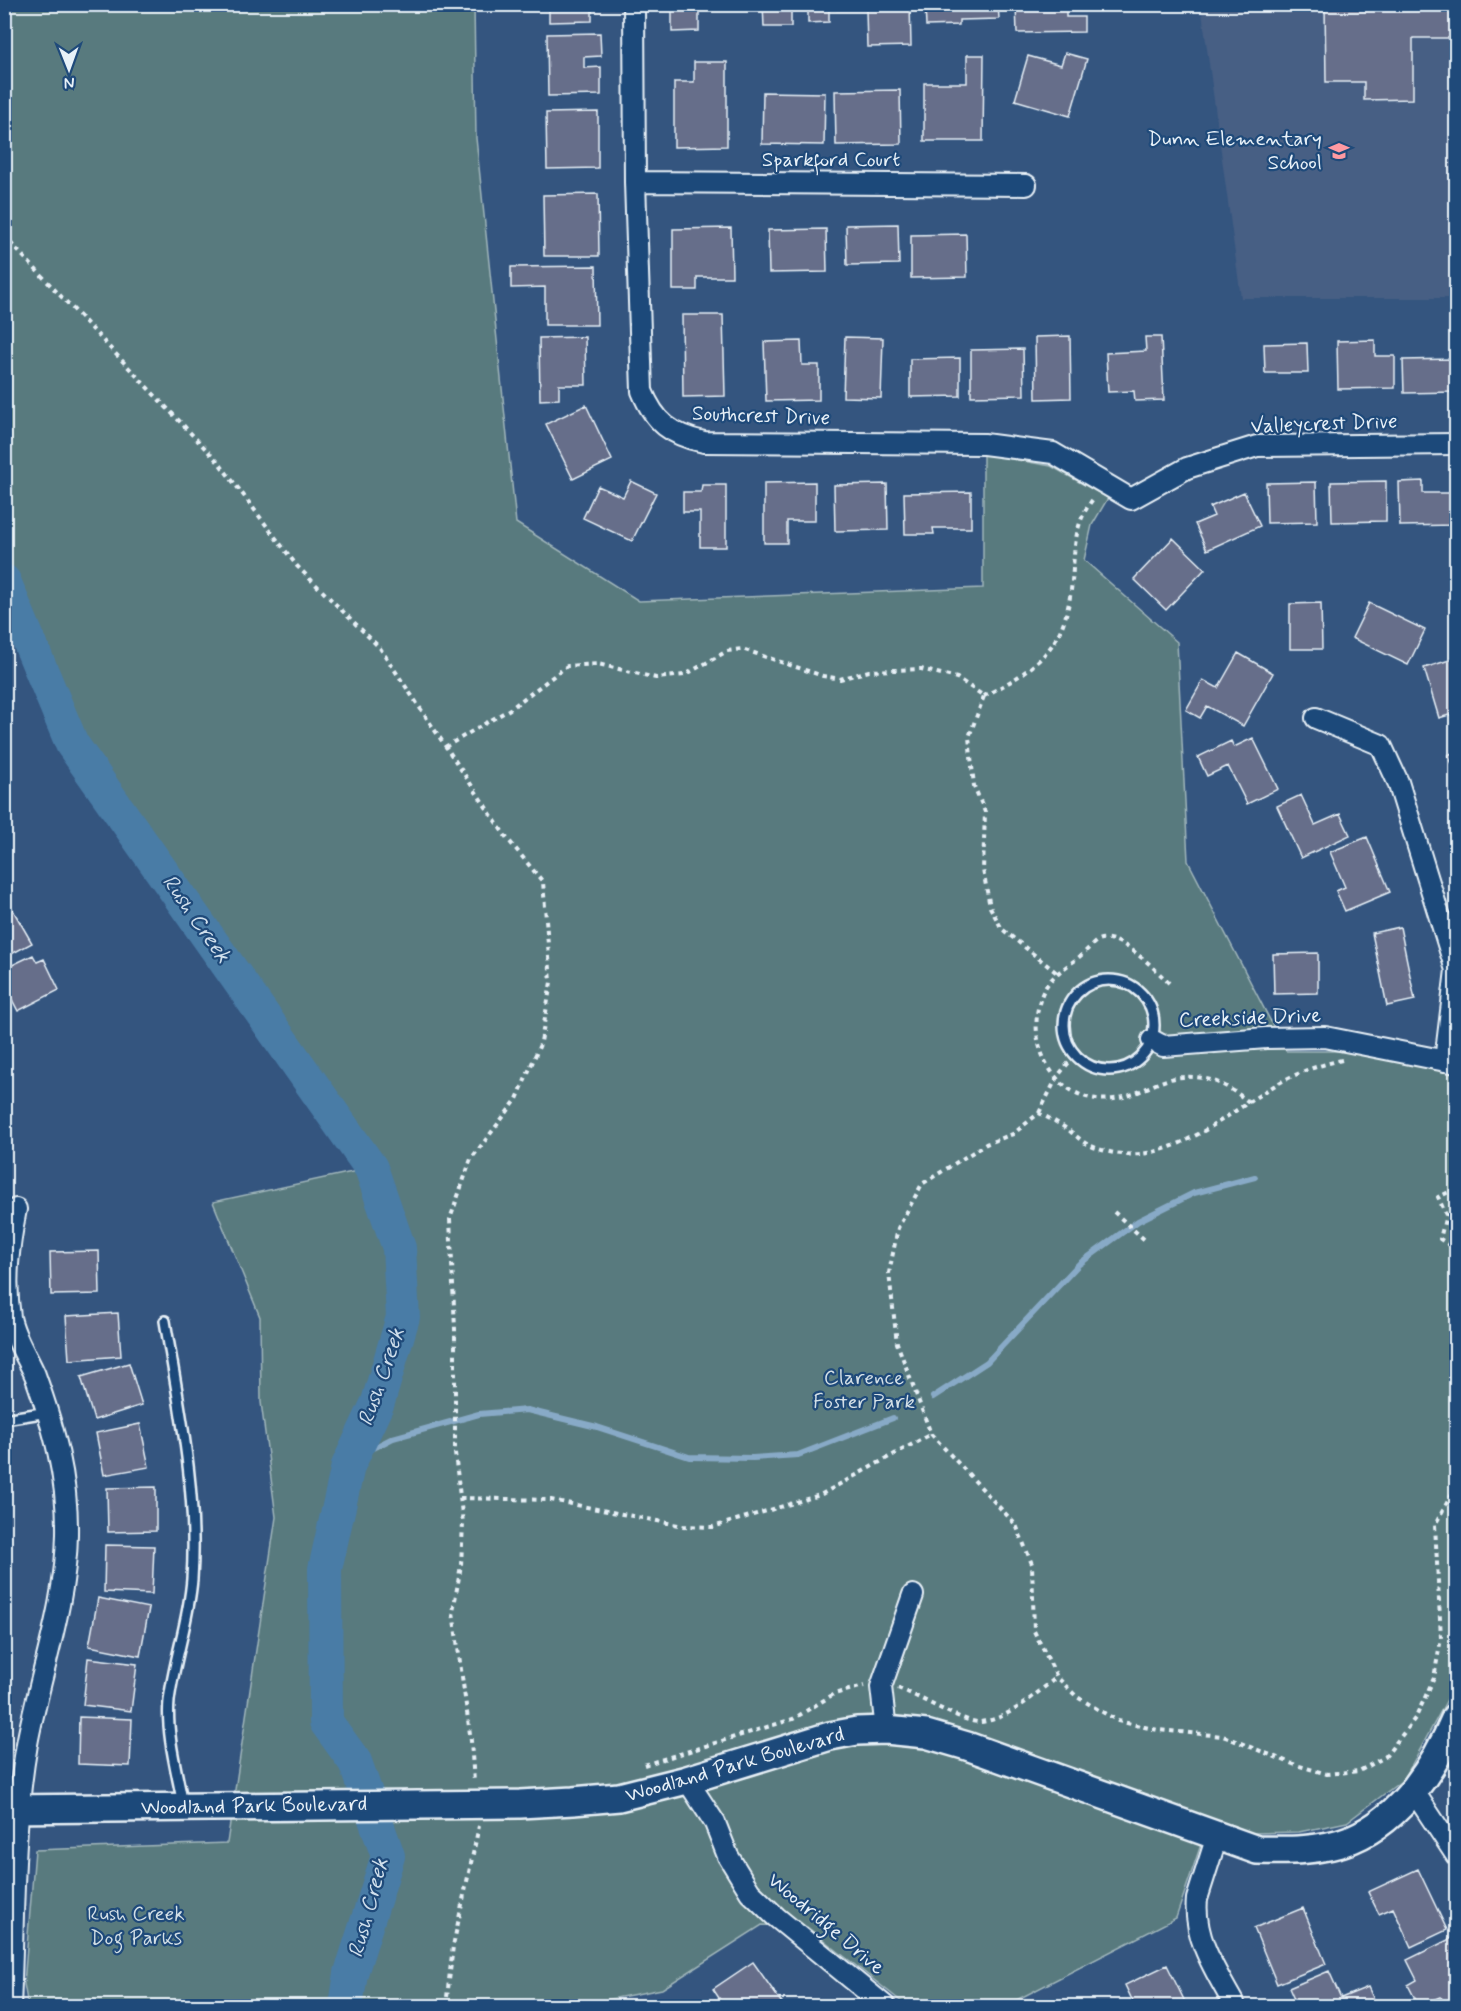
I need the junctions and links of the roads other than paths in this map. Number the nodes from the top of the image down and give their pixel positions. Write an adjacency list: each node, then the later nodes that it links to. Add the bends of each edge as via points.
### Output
1 (634, 4): 2 (street, Southcrest Drive)
2 (635, 182): 3 (street, Sparkford Court); 5 (street, Southcrest Drive, via 642,391 660,422 680,437 704,442 984,444 1053,453)
3 (1026, 185)
4 (1456, 444): 5 (street, Valleycrest Drive, via 1257,446 1187,468)
5 (1131, 499)
6 (1316, 718): 8 (street, via 1381,745 1398,782 1456,970)
7 (1152, 1040): 7 (lane, via 1138,1060 1116,1070 1093,1067 1075,1055 1065,1036 1064,1014 1076,993 1097,981 1121,981 1142,994 1153,1016); 8 (street, Creekside Drive, via 1163,1046 1326,1037)
8 (1450, 1062)
9 (10, 1206): 11 (street, via 6,1276 10,1319)
10 (165, 1321): 18 (lane, via 183,1430 192,1521 192,1580 169,1701)
11 (48, 1412): 12 (lane); 19 (street, via 66,1488 67,1536 62,1584)
12 (4, 1419)
13 (913, 1595): 15 (street, via 881,1687)
14 (1456, 1717): 17 (street, Woodland Park Boulevard, via 1437,1759)
15 (886, 1730): 16 (street, Woodland Park Boulevard, via 830,1736); 20 (street, Woodland Park Boulevard, via 926,1734 967,1746)
16 (687, 1780): 18 (street, Woodland Park Boulevard, via 619,1797 520,1804); 22 (street, Woodridge Drive, via 716,1823 728,1856 750,1892)
17 (1413, 1790): 20 (street, Woodland Park Boulevard, via 1394,1812 1353,1838 1334,1845 1289,1851 1257,1850); 21 (street)
18 (183, 1807): 19 (street, Woodland Park Boulevard)
19 (12, 1809): 23 (street)
20 (1217, 1836): 24 (street, via 1196,1910 1204,1949)
21 (1456, 1855)
22 (872, 2003)
23 (10, 2007)
24 (1235, 2007)

